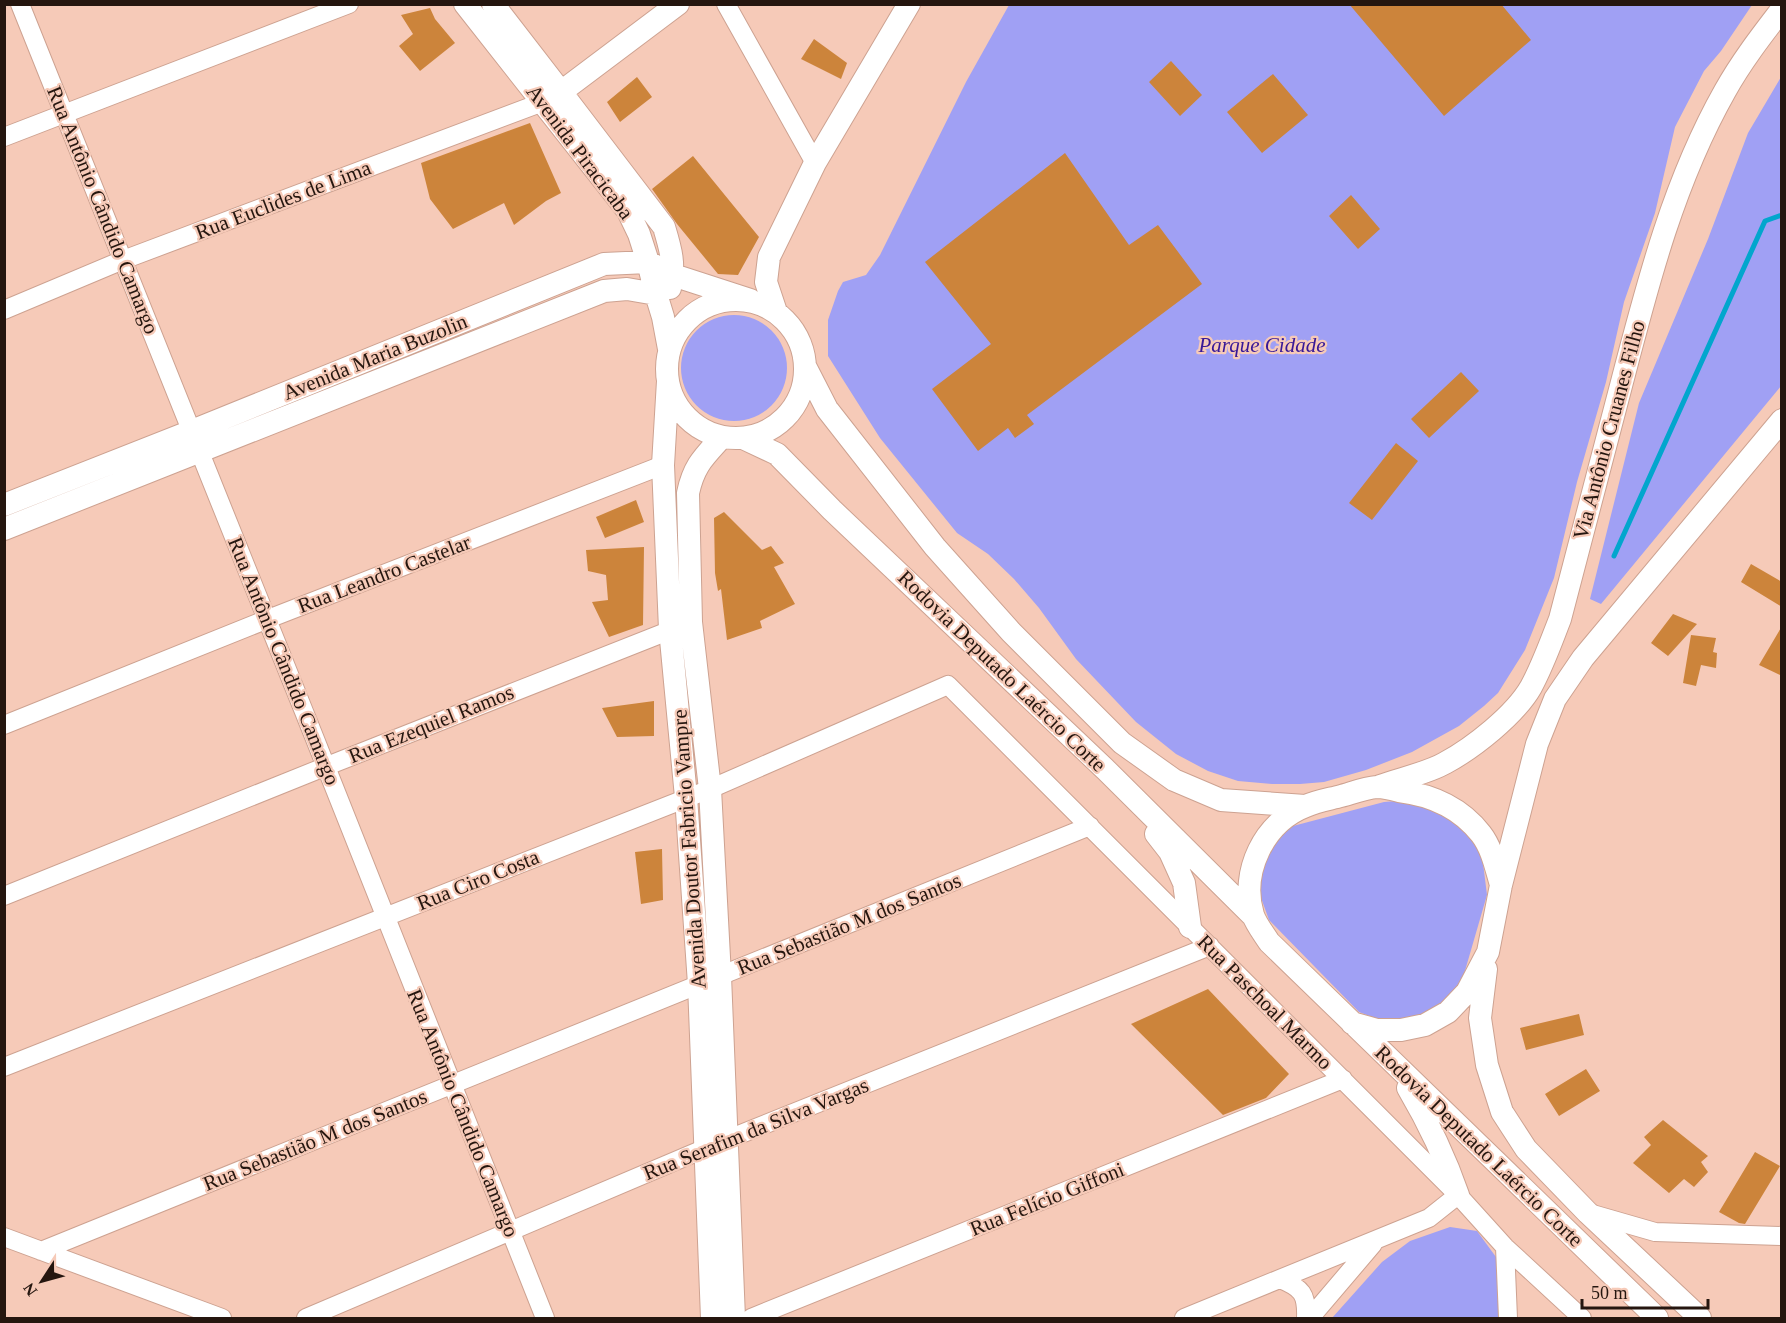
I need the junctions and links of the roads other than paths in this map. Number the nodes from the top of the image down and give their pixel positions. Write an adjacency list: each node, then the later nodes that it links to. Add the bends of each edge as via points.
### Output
1 (20, 4): 10 (street, Rua Antônio Cândido Camargo)
2 (349, 4): 10 (street)
3 (465, 4): 9 (main road, Avenida Piracicaba)
4 (493, 4): 9 (main road, Avenida Piracicaba)
5 (678, 4): 9 (main road)
6 (726, 4): 12 (street)
7 (909, 4): 12 (main road)
8 (1782, 9): 36 (main road, Via Antônio Cruanes Filho, via 1725,91 1674,203 1648,279 1560,619 1529,690 1506,717 1444,764)
9 (552, 97): 13 (street, Rua Euclides de Lima); 14 (main road, Avenida Piracicaba, via 628,211); 15 (main road, Avenida Piracicaba, via 664,227 673,254)
10 (64, 114): 11 (street); 13 (street, Rua Antônio Cândido Camargo)
11 (4, 138)
12 (815, 163): 19 (main road, via 769,257 766,282)
13 (123, 260): 18 (street, Rua Euclides de Lima); 26 (street, Rua Antônio Cândido Camargo)
14 (648, 262): 15 (main road); 16 (main road, Avenida Piracicaba); 26 (main road, Avenida Maria Buzolin, via 604,264)
15 (673, 275): 17 (main road); 20 (main road, Avenida Piracicaba)
16 (656, 294): 20 (main road, Avenida Piracicaba); 26 (main road, Avenida Maria Buzolin, via 627,289 604,291)
17 (750, 300): 19 (main road); 21 (main road, via 729,299 709,304 678,330)
18 (4, 310)
19 (776, 312): 22 (main road, via 801,345)
20 (663, 317): 21 (main road, Avenida Piracicaba)
21 (669, 349): 23 (main road)
22 (805, 366): 25 (main road, via 795,406 781,422 763,433); 39 (main road, Rodovia Deputado Laércio Corte, via 827,409 935,547 1011,632 1122,743 1174,780 1221,800)
23 (668, 381): 25 (main road, via 687,417 703,429); 27 (main road, Avenida Doutor Fabricio Vampre)
24 (1782, 420): 41 (main road, via 1583,658 1555,699 1537,744)
25 (732, 437): 31 (main road, Avenida Doutor Fabricio Vampre, via 692,475); 35 (main road, Rodovia Deputado Laércio Corte, via 777,454)
26 (196, 441): 28 (main road, Avenida Maria Buzolin); 29 (main road, Avenida Maria Buzolin); 30 (street, Rua Antônio Cândido Camargo)
27 (663, 465): 30 (street, Rua Leandro Castelar); 31 (main road, Avenida Doutor Fabricio Vampre)
28 (4, 505)
29 (4, 530)
30 (268, 619): 33 (street, Rua Leandro Castelar); 34 (street, Rua Antônio Cândido Camargo)
31 (681, 626): 34 (street, Rua Ezequiel Ramos); 37 (main road, Avenida Doutor Fabricio Vampre); 38 (main road, Avenida Doutor Fabricio Vampre)
32 (948, 685): 37 (street, Rua Ciro Costa); 40 (street, Rua Paschoal Marmo)
33 (4, 725)
34 (327, 766): 42 (street, Rua Ezequiel Ramos); 44 (street, Rua Antônio Cândido Camargo)
35 (1105, 769): 43 (main road, Rodovia Deputado Laércio Corte); 45 (main road, via 1170,852 1184,883)
36 (1376, 787): 39 (main road, Via Antônio Cruanes Filho); 41 (main road, via 1442,801 1464,816 1482,836)
37 (710, 789): 38 (street, Rua Ciro Costa); 48 (main road, Avenida Doutor Fabricio Vampre)
38 (686, 797): 44 (street, Rua Ciro Costa); 48 (main road, Avenida Doutor Fabricio Vampre)
39 (1305, 806): 43 (main road, via 1287,817 1257,851 1250,872)
40 (1090, 826): 45 (street, Rua Paschoal Marmo); 48 (street, Rua Sebastião M dos Santos)
41 (1501, 885): 47 (main road)
42 (4, 896)
43 (1253, 916): 49 (main road, Rodovia Deputado Laércio Corte, via 1269,942)
44 (385, 917): 51 (street, Rua Ciro Costa); 53 (street, Rua Antônio Cândido Camargo)
45 (1190, 927): 46 (street, Rua Paschoal Marmo)
46 (1210, 946): 52 (street, Rua Paschoal Marmo); 54 (street, Rua Serafim da Silva Vargas)
47 (1488, 952): 49 (main road, via 1467,992 1448,1012 1425,1025 1377,1030); 56 (main road, Rodovia Deputado Laércio Corte, via 1479,1018 1487,1065 1502,1112 1526,1149)
48 (710, 980): 53 (street, Rua Sebastião M dos Santos); 54 (main road, Avenida Doutor Fabricio Vampre)
49 (1352, 1023): 50 (main road, Rodovia Deputado Laércio Corte)
50 (1395, 1065): 55 (main road, via 1426,1119); 74 (main road, Rodovia Deputado Laércio Corte)
51 (4, 1067)
52 (1343, 1079): 55 (street, Rua Paschoal Marmo); 69 (street, Rua Felício Giffoni)
53 (453, 1084): 57 (street, Rua Antônio Cândido Camargo); 62 (street, Rua Sebastião M dos Santos)
54 (716, 1144): 57 (street, Rua Serafim da Silva Vargas); 67 (main road, Avenida Doutor Fabricio Vampre); 68 (main road, Avenida Doutor Fabricio Vampre)
55 (1458, 1195): 60 (street, via 1429,1218); 61 (street, Rua Paschoal Marmo)
56 (1588, 1213): 58 (street, via 1655,1232); 75 (main road, Rodovia Deputado Laércio Corte)
57 (510, 1231): 65 (street, Rua Serafim da Silva Vargas); 66 (street, Rua Antônio Cândido Camargo)
58 (1782, 1236)
59 (4, 1237): 62 (street)
60 (1376, 1240): 63 (street); 71 (street)
61 (1504, 1247): 72 (street); 73 (street, Rua Paschoal Marmo)
62 (41, 1251): 64 (street)
63 (1280, 1279): 70 (street); 71 (street, via 1296,1286 1307,1302)
64 (222, 1318)
65 (306, 1318)
66 (545, 1318)
67 (712, 1318)
68 (734, 1318)
69 (751, 1318)
70 (1184, 1318)
71 (1308, 1318)
72 (1508, 1318)
73 (1582, 1318)
74 (1657, 1318)
75 (1700, 1318)

